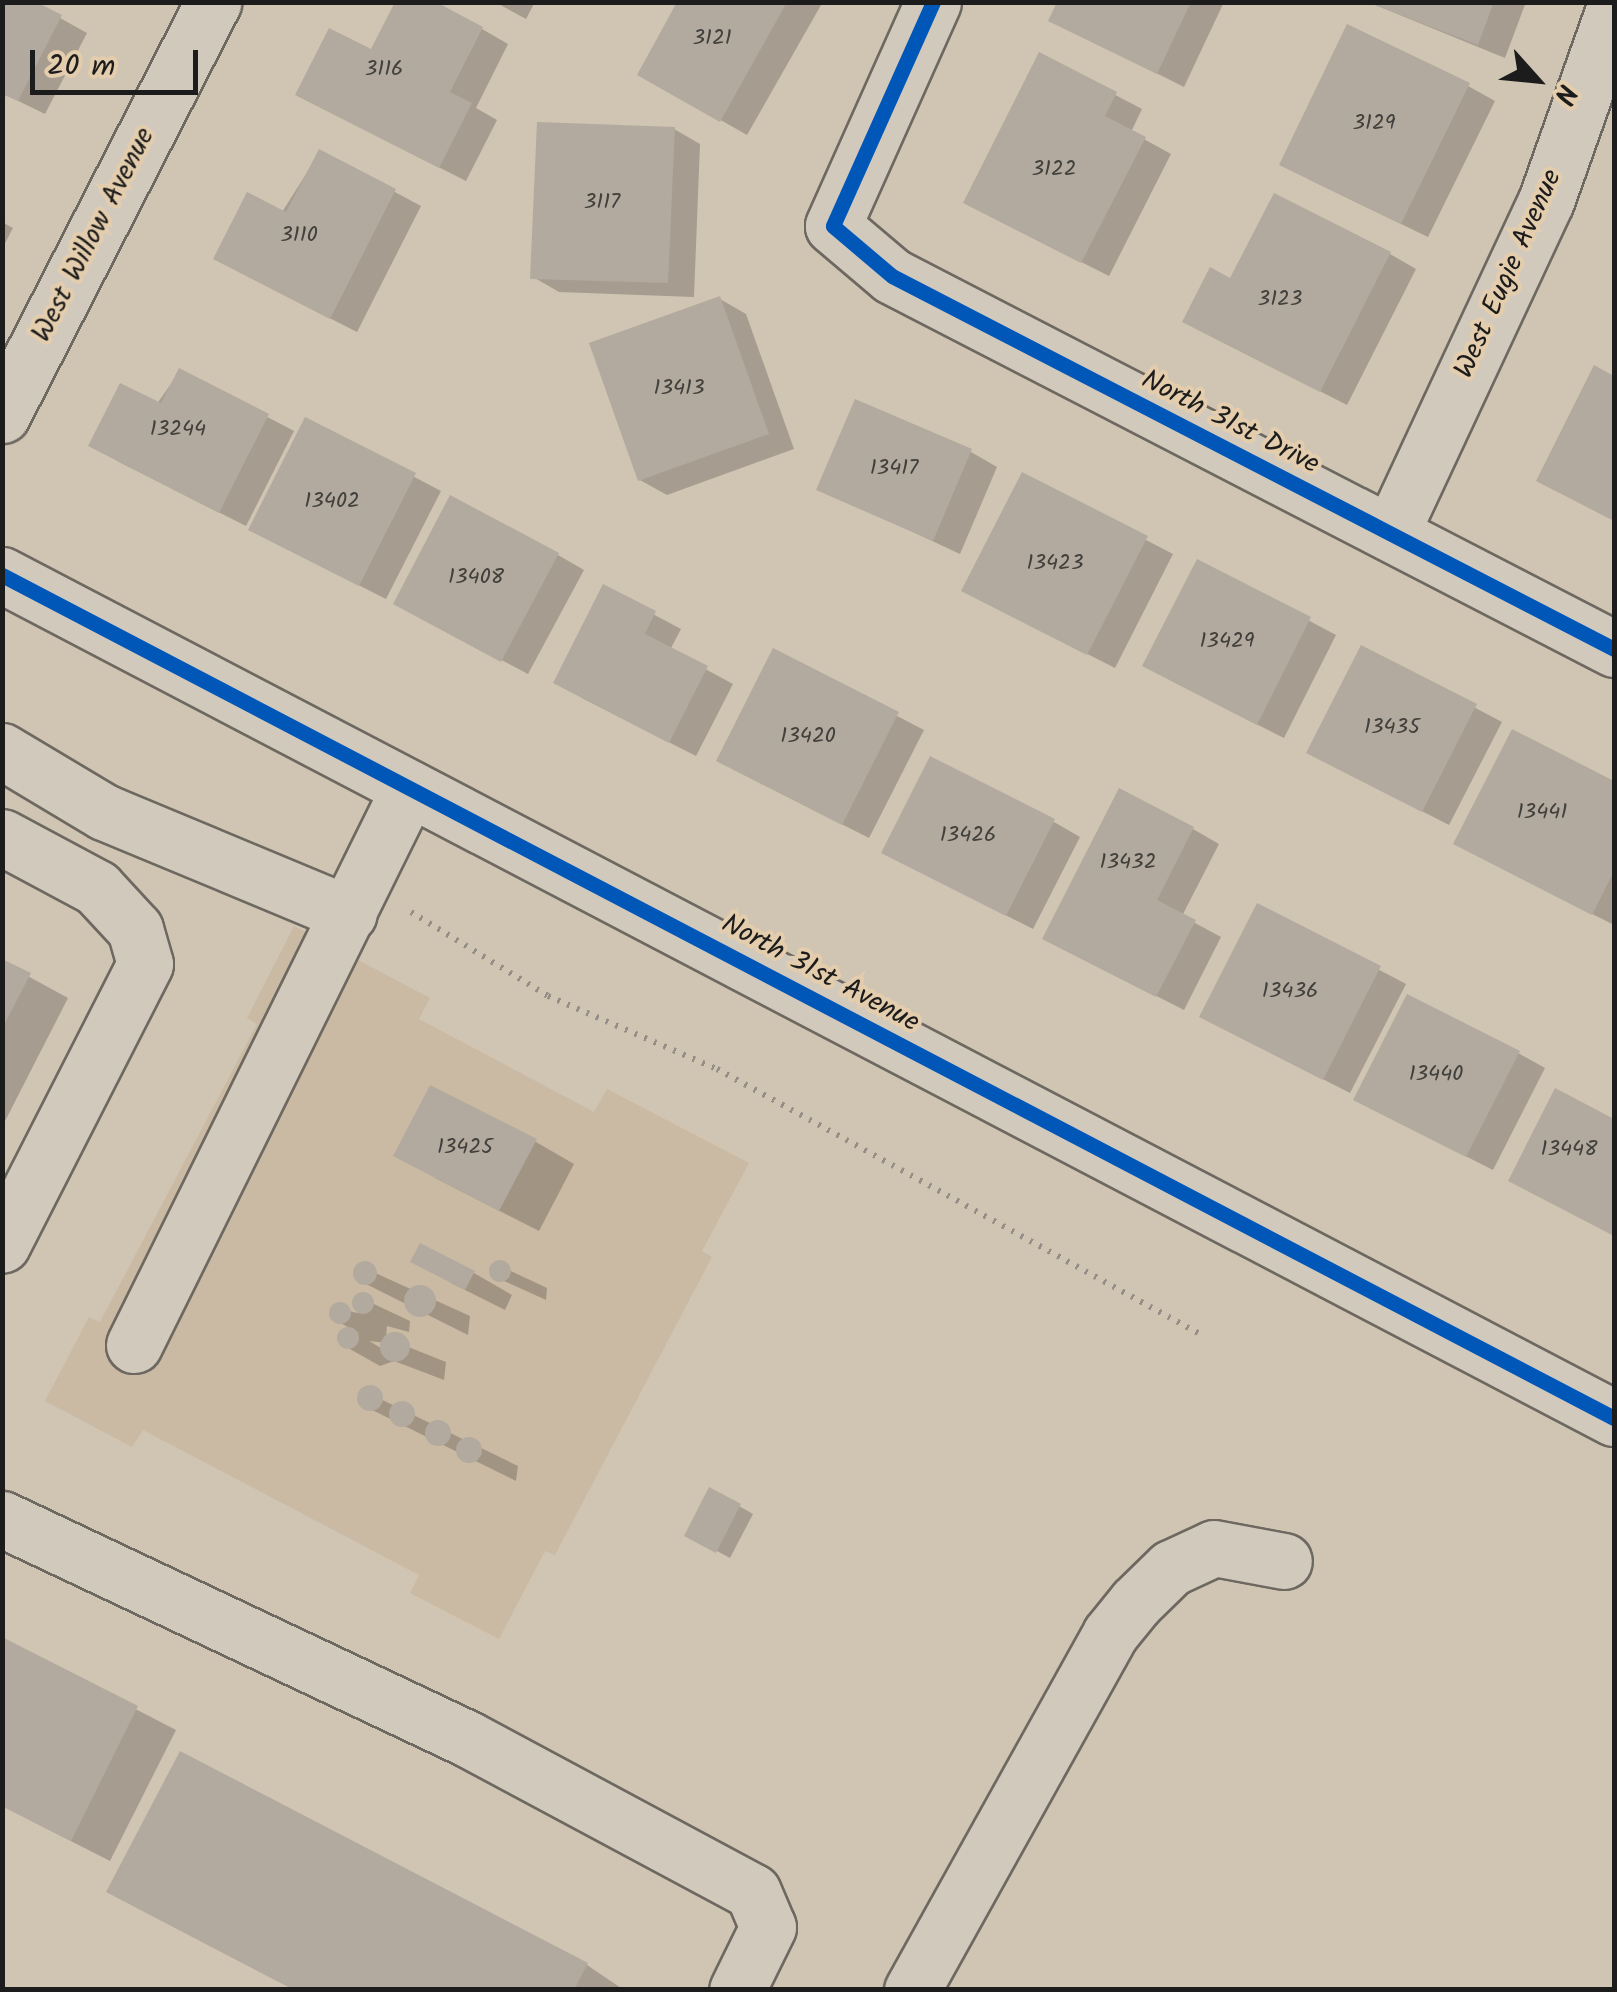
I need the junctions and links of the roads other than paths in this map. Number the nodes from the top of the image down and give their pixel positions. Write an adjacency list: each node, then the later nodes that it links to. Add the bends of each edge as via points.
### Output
1 (213, 2): 4 (street, West Willow Avenue)
2 (934, 2): 5 (street, North 31st Drive, via 833,226 892,276)
3 (1614, 10): 5 (street, West Eugie Avenue, via 1546,201)
4 (2, 414)
5 (1391, 534): 7 (street, North 31st Drive)
6 (2, 575): 9 (street, North 31st Avenue)
7 (1614, 649)
8 (2, 751): 11 (street, via 104,812)
9 (409, 788): 11 (street); 14 (street, North 31st Avenue)
10 (2, 837): 12 (street, via 96,888 135,929 144,964)
11 (355, 900): 13 (street)
12 (2, 1245)
13 (134, 1345)
14 (1614, 1418)
15 (2, 1519): 17 (street, via 468,1739 753,1892 768,1927)
16 (1284, 1561): 18 (street, via 1214,1548 1170,1568 1136,1602 1110,1634)
17 (736, 1990)
18 (912, 1990)

